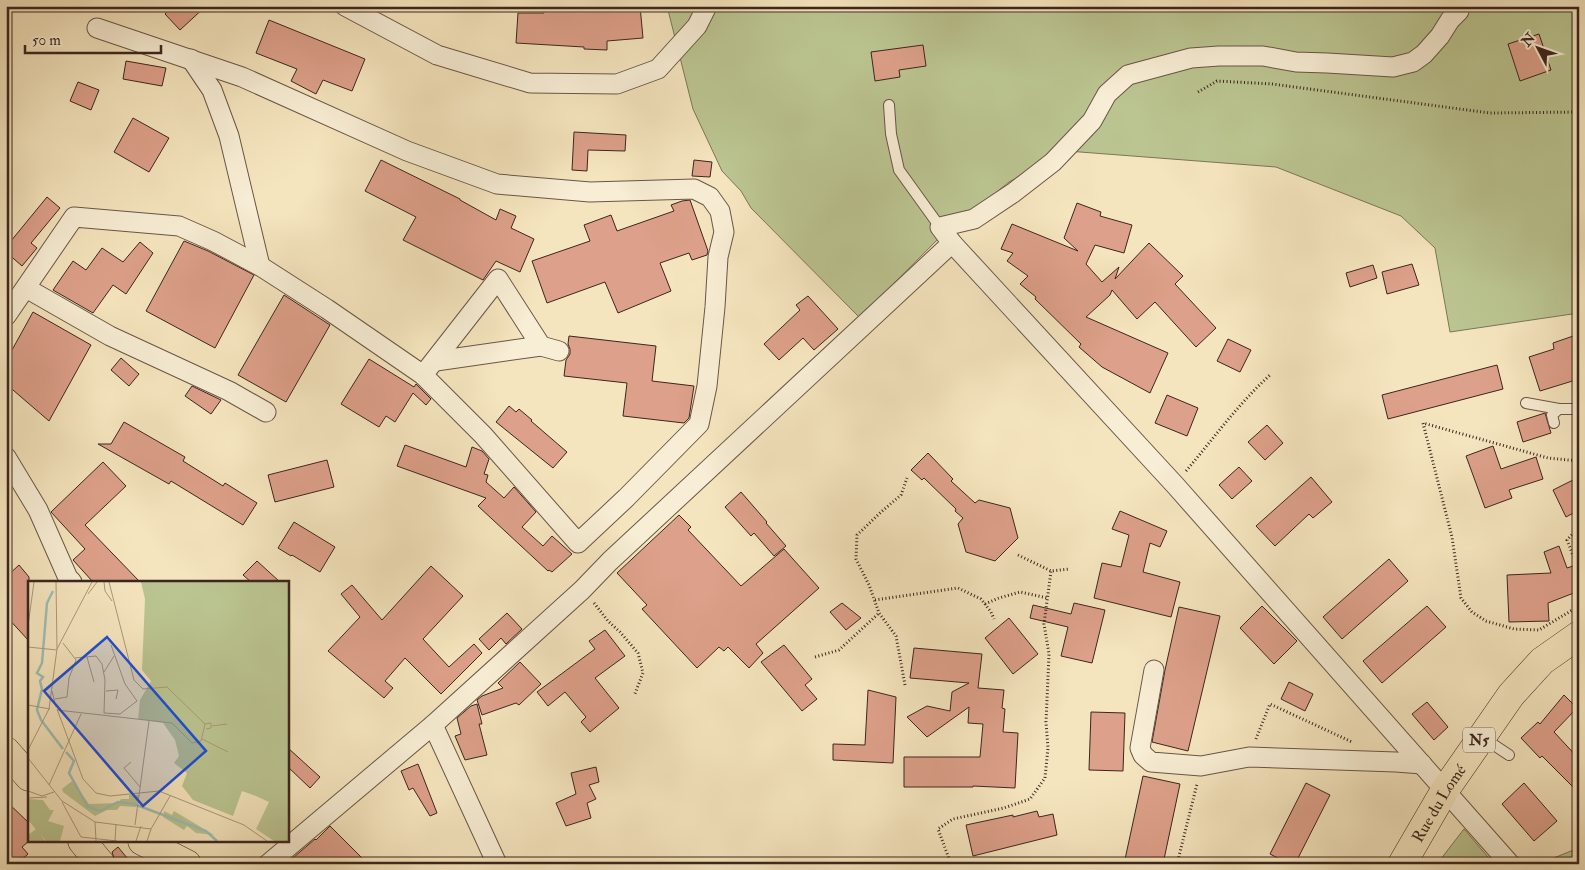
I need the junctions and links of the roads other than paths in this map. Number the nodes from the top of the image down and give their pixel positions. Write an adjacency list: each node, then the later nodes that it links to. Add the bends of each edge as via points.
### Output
1 (345, 6): 2 (street, via 437,55 530,83 617,84 658,69 697,26)
2 (707, 6)
3 (1460, 6): 7 (street, via 1424,54 1413,62 1392,67 1296,62 1263,56 1219,56 1191,58 1128,75 1107,94 1092,121 1053,162 974,219)
4 (97, 28): 5 (street)
5 (191, 59): 9 (street, via 212,90 229,136); 13 (street, via 242,77 407,151 497,184 590,192 694,188 710,197 720,211 724,232 718,257 707,386 699,424 578,543 484,435)
6 (890, 105): 7 (lane, via 891,134 899,170)
7 (940, 227): 8 (street)
8 (952, 243): 23 (street); 27 (street, via 1175,485)
9 (260, 266): 10 (street, via 179,226 74,217); 13 (street)
10 (26, 288): 11 (street); 17 (street, via 110,336)
11 (6, 316)
12 (436, 361): 12 (street, via 550,349 498,279); 13 (street)
13 (423, 375)
14 (1526, 404): 15 (lane)
15 (1559, 409): 16 (lane); 18 (lane, via 1552,415)
16 (1579, 409)
17 (266, 412)
18 (1554, 423)
19 (6, 457): 20 (street, via 38,510)
20 (71, 581)
21 (1579, 635): 24 (main road, Rue du Lomé / N5, via 1542,661 1526,677)
22 (1154, 670): 27 (street, via 1140,748 1151,762 1201,766 1249,757)
23 (433, 725): 34 (street); 35 (street)
24 (1482, 736): 26 (lane); 29 (main road, Rue du Lomé / N5)
25 (6, 751): 28 (main road)
26 (1509, 755)
27 (1422, 764): 29 (street)
28 (28, 776)
29 (1445, 790): 36 (main road, Rue du Lomé / N5); 37 (street)
30 (83, 842): 32 (main road)
31 (144, 842): 33 (main road)
32 (101, 864)
33 (187, 864)
34 (268, 864)
35 (497, 864)
36 (1402, 864)
37 (1510, 864)

